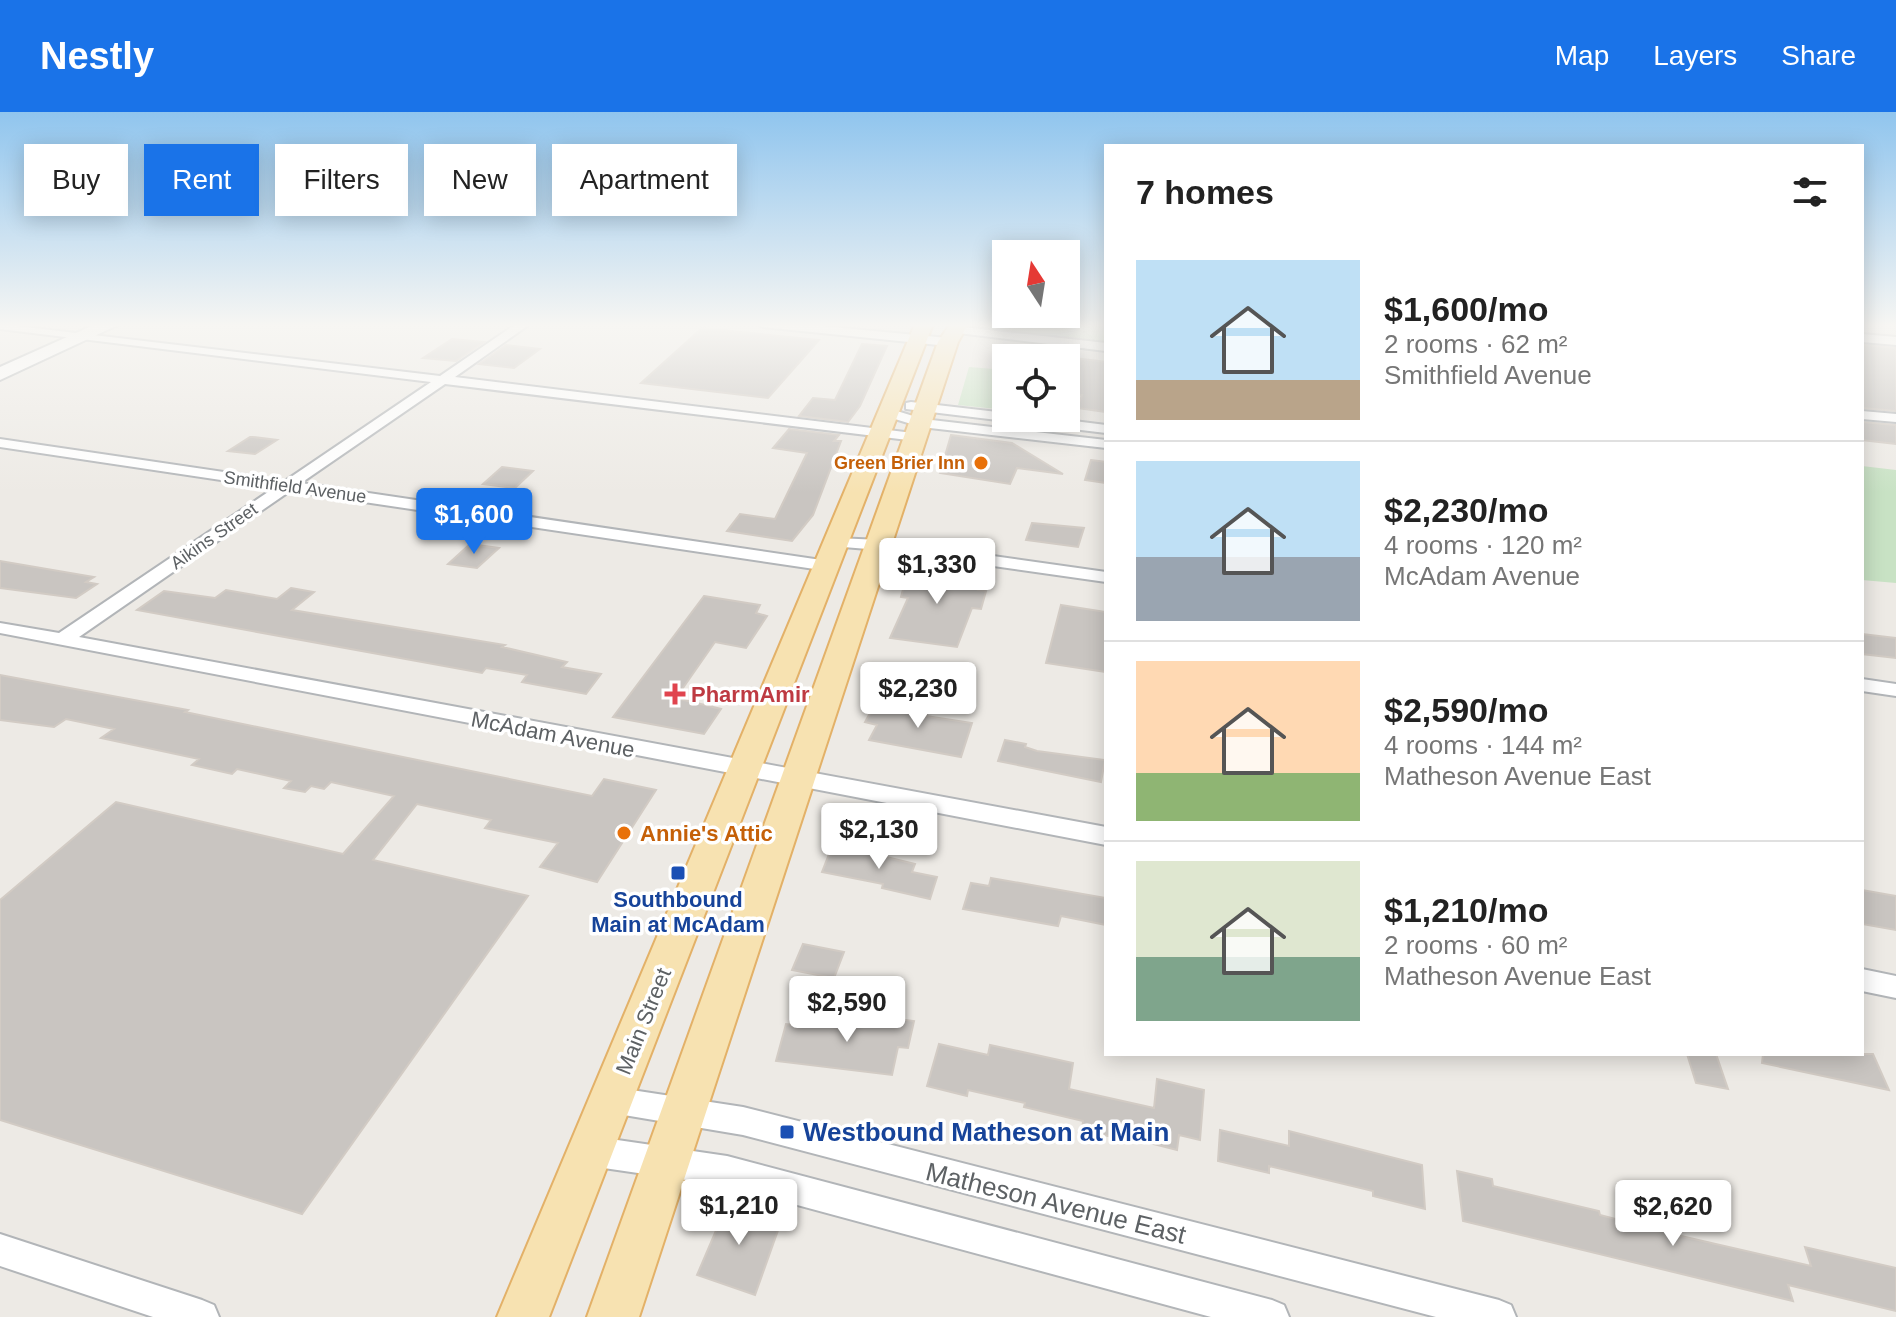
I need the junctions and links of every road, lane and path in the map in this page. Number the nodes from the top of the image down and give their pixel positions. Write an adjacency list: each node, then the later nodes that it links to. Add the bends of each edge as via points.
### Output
1 (442, 380): 14 (street, Aikins Street)
2 (445, 380): 6 (street)
3 (901, 380): 6 (main road, Main Street)
4 (936, 380): 9 (main road)
5 (1864, 415): 8 (street)
6 (886, 416): 9 (street); 9 (street); 16 (main road, Main Street)
7 (992, 418): 9 (street)
8 (1896, 418)
9 (921, 422): 13 (street); 15 (main road)
10 (1080, 426): 11 (street)
11 (1104, 429)
12 (0, 443): 14 (street, Smithfield Avenue)
13 (1104, 444)
14 (286, 486): 16 (street, Smithfield Avenue); 19 (street, Aikins Street)
15 (880, 545): 16 (street, Smithfield Avenue); 17 (street, Smithfield Avenue); 23 (main road)
16 (832, 555): 22 (main road, Main Street)
17 (1104, 577)
18 (0, 628): 19 (street, McAdam Avenue)
19 (62, 640): 22 (street, McAdam Avenue)
20 (1864, 685): 21 (street)
21 (1896, 690)
22 (745, 770): 23 (street, McAdam Avenue); 27 (main road, Main Street)
23 (799, 777): 24 (street, McAdam Avenue); 28 (main road)
24 (1104, 836)
25 (1864, 980): 26 (street)
26 (1896, 987)
27 (612, 1100): 28 (street, Matheson Avenue East); 29 (main road, Main Street)
28 (682, 1111): 30 (main road); 36 (street, Matheson Avenue East, via 743,1121)
29 (590, 1151): 30 (street); 33 (main road, Main Street)
30 (665, 1161): 34 (main road); 35 (street, via 727,1171)
31 (0, 1250): 32 (street)
32 (202, 1317)
33 (523, 1317)
34 (613, 1317)
35 (1272, 1317)
36 (1499, 1317)

